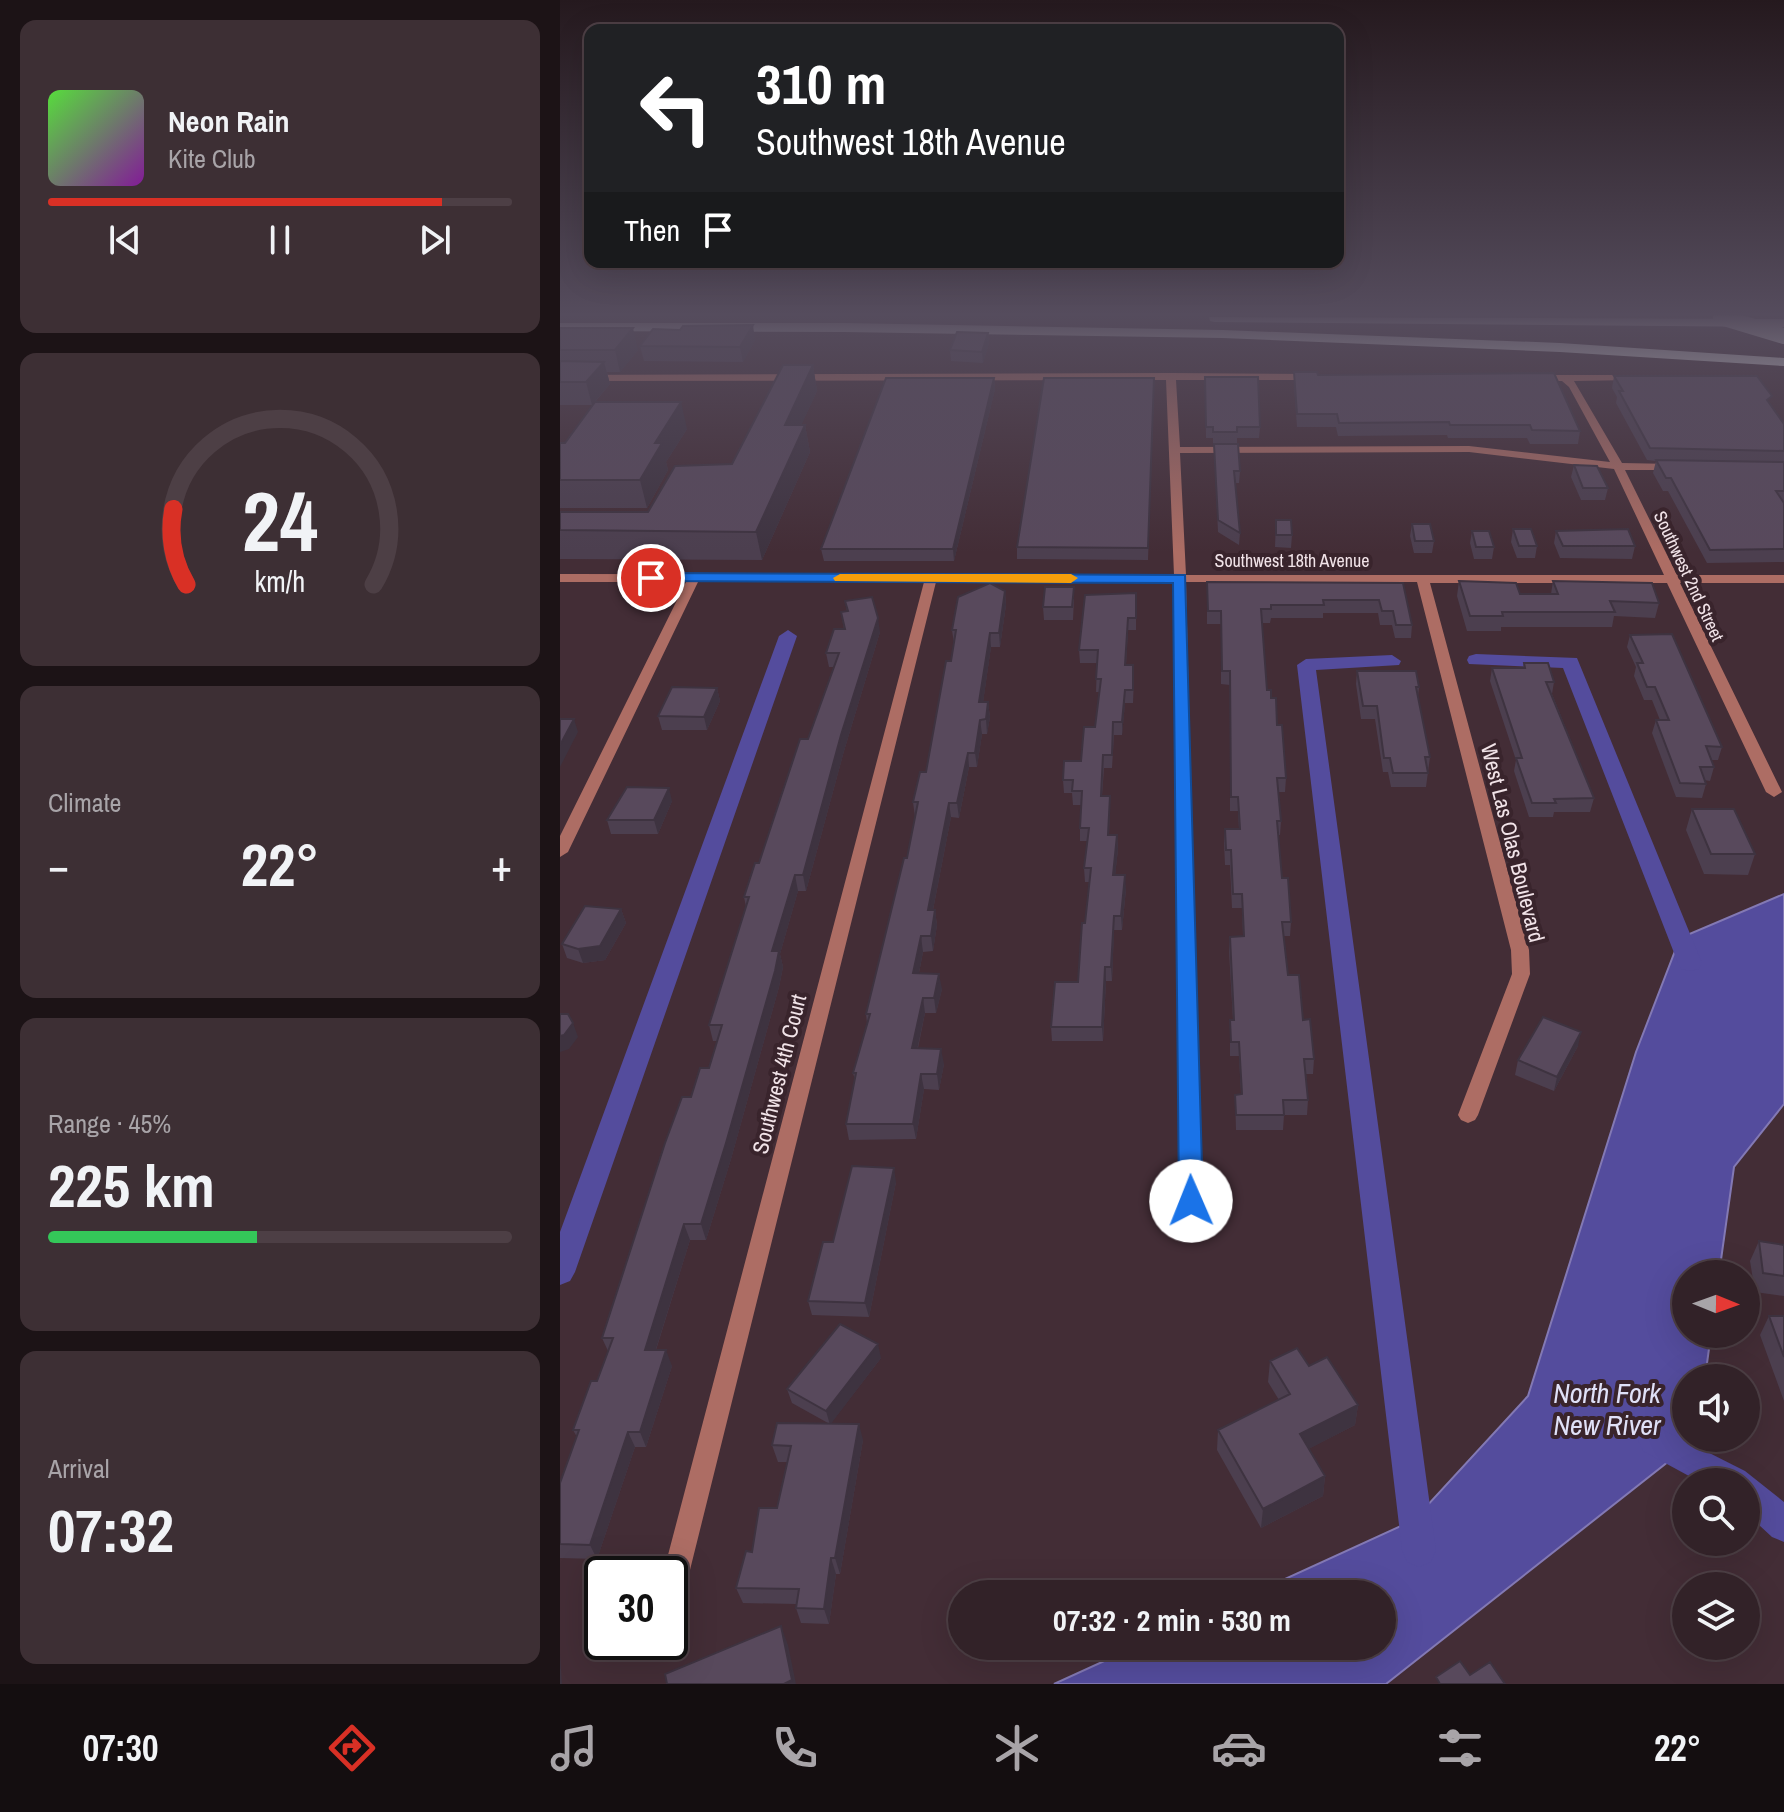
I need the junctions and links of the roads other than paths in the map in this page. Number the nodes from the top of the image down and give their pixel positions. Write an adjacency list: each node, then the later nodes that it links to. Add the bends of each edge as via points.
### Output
1 (1172, 396): 3 (street)
2 (1579, 396): 4 (street, Southwest 2nd Street)
3 (1176, 450): 4 (street, via 1469,449); 9 (street)
4 (1618, 466): 5 (street); 11 (street, Southwest 2nd Street)
5 (1693, 468)
6 (560, 578): 7 (street, Southwest 18th Avenue)
7 (694, 578): 8 (street, Southwest 18th Avenue); 14 (street)
8 (931, 578): 9 (street, Southwest 18th Avenue); 17 (street, Southwest 4th Court)
9 (1180, 578): 10 (street, Southwest 18th Avenue); 16 (street)
10 (1422, 578): 11 (street, Southwest 18th Avenue); 15 (street, West Las Olas Boulevard, via 1520,950 1521,974)
11 (1670, 578): 12 (street, Southwest 18th Avenue); 13 (street, Southwest 2nd Street)
12 (1784, 579)
13 (1774, 792)
14 (560, 852)
15 (1468, 1115)
16 (1191, 1201)
17 (681, 1556)

